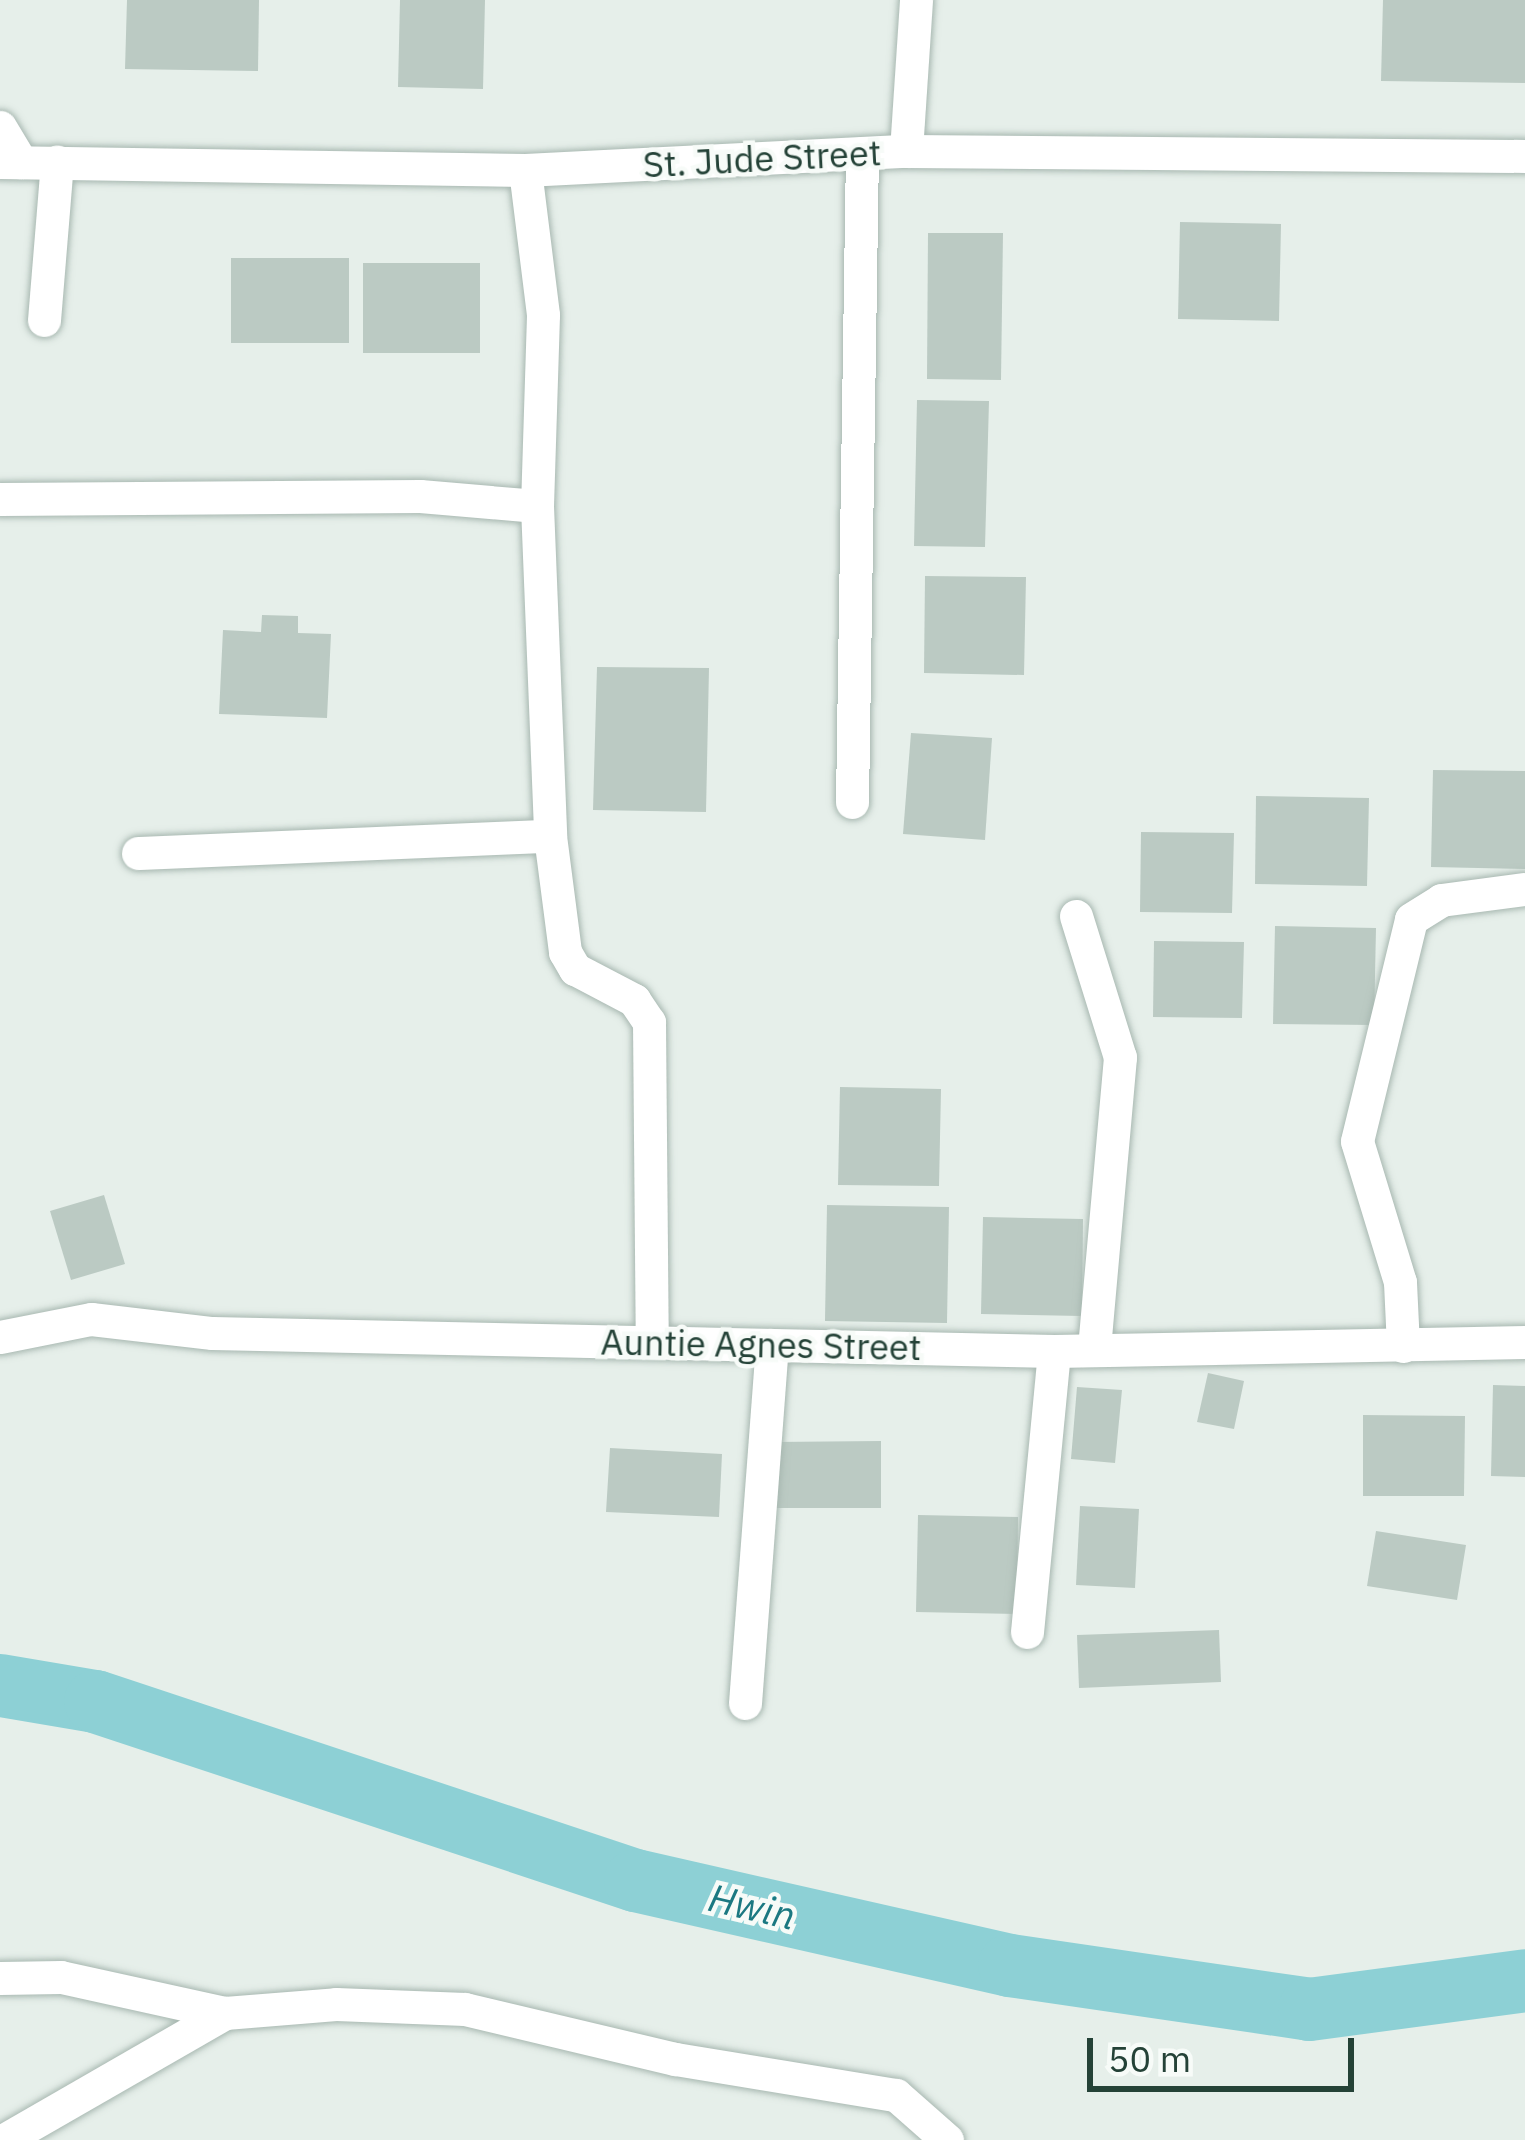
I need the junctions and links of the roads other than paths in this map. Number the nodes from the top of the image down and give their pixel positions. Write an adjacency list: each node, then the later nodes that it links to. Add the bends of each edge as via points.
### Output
1 (916, 0): 3 (street)
2 (0, 127): 6 (street)
3 (906, 151): 4 (street, St. Jude Street); 5 (street, St. Jude Street)
4 (862, 153): 8 (street, St. Jude Street); 12 (street)
5 (1525, 155)
6 (10, 162): 7 (street, St. Jude Street)
7 (58, 162): 8 (street, St. Jude Street); 9 (street)
8 (526, 170): 11 (street, via 543,315)
9 (44, 320)
10 (0, 499): 11 (street, via 420,496)
11 (537, 506): 13 (street)
12 (852, 802)
13 (550, 836): 14 (street); 18 (street, via 575,969 634,1000 649,1022)
14 (138, 853)
15 (1523, 890): 21 (street, via 1441,900 1411,919 1357,1141 1395,1261)
16 (1076, 916): 22 (street, via 1120,1057)
17 (0, 1336): 18 (street, Auntie Agnes Street, via 91,1319 212,1333)
18 (652, 1342): 20 (street, Auntie Agnes Street)
19 (1525, 1342): 21 (street, Auntie Agnes Street)
20 (772, 1346): 23 (street, Auntie Agnes Street); 25 (street)
21 (1403, 1346): 22 (street, Auntie Agnes Street)
22 (1094, 1350): 23 (street, Auntie Agnes Street)
23 (1054, 1351): 24 (street)
24 (1027, 1632)
25 (745, 1703)
26 (0, 1978): 27 (street, via 61,1977)
27 (225, 2013): 28 (street); 29 (street, via 336,2003 464,2009 675,2059 896,2095)
28 (4, 2140)
29 (947, 2140)

